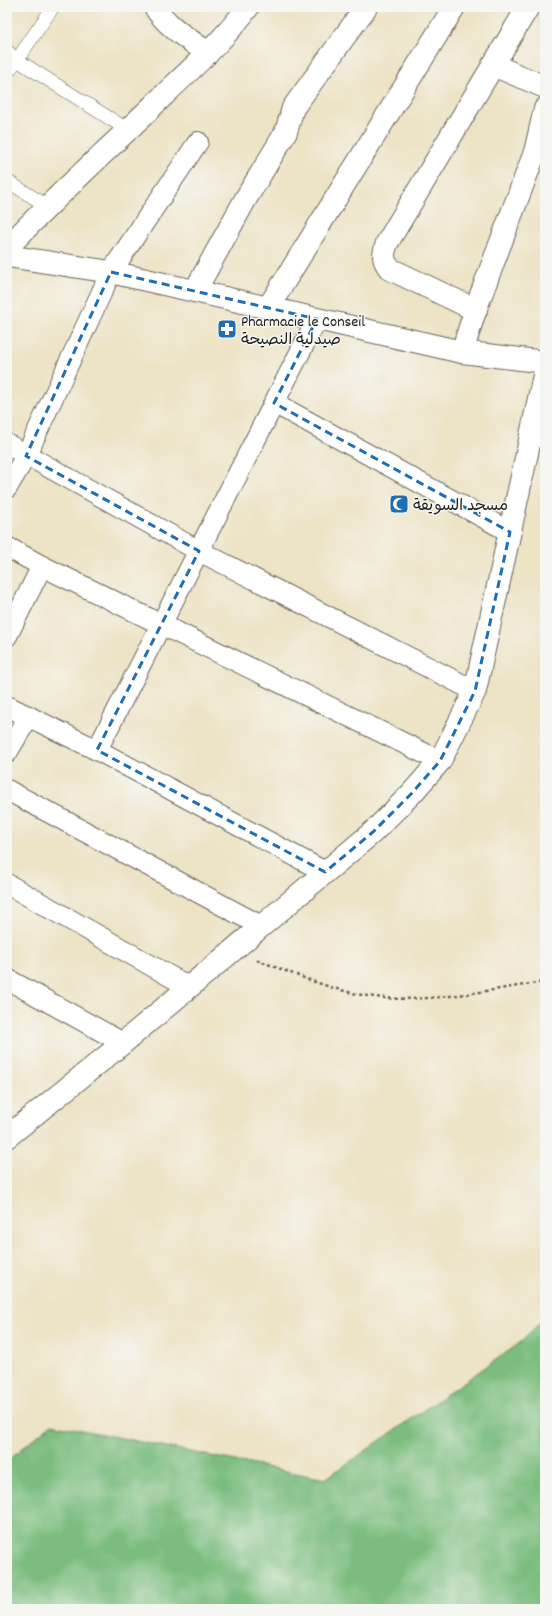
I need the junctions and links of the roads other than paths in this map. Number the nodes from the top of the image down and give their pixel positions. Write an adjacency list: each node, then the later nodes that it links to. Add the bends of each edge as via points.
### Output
1 (53, 7): 9 (lane)
2 (155, 7): 8 (street, via 159,15)
3 (248, 7): 8 (street)
4 (366, 7): 22 (street, via 293,108 286,132)
5 (454, 7): 23 (street)
6 (528, 7): 10 (street)
7 (7, 51): 9 (lane)
8 (208, 53): 14 (street)
9 (17, 60): 11 (lane); 14 (lane)
10 (493, 65): 12 (street); 24 (street, via 387,243 384,253 384,261 390,269)
11 (7, 73)
12 (545, 88)
13 (545, 109): 16 (street)
14 (128, 130): 18 (street)
15 (198, 142): 21 (street)
16 (540, 154): 24 (street)
17 (7, 181): 18 (lane)
18 (47, 206): 19 (street)
19 (7, 248)
20 (7, 256): 21 (street)
21 (111, 272): 22 (street); 31 (street)
22 (195, 291): 23 (street)
23 (268, 308): 25 (street)
24 (476, 310): 26 (street)
25 (317, 319): 26 (street); 29 (street)
26 (462, 352): 27 (street)
27 (545, 362)
28 (545, 371): 33 (street)
29 (274, 403): 33 (street); 35 (street)
30 (7, 444): 31 (street)
31 (26, 456): 32 (street); 35 (street)
32 (7, 488)
33 (510, 532): 39 (street)
34 (7, 547): 36 (street)
35 (199, 551): 37 (street); 39 (street)
36 (42, 566): 37 (street); 38 (street)
37 (162, 624): 42 (street); 44 (street)
38 (9, 625)
39 (475, 691): 44 (street)
40 (7, 706): 41 (street)
41 (29, 716): 42 (street); 43 (street)
42 (97, 750): 46 (street)
43 (7, 753)
44 (440, 760): 46 (street, via 373,832)
45 (7, 790): 48 (street)
46 (325, 872): 48 (street)
47 (7, 884): 50 (street)
48 (261, 926): 50 (street)
49 (7, 979): 51 (street)
50 (189, 986): 51 (street)
51 (123, 1043): 52 (street)
52 (7, 1137)

